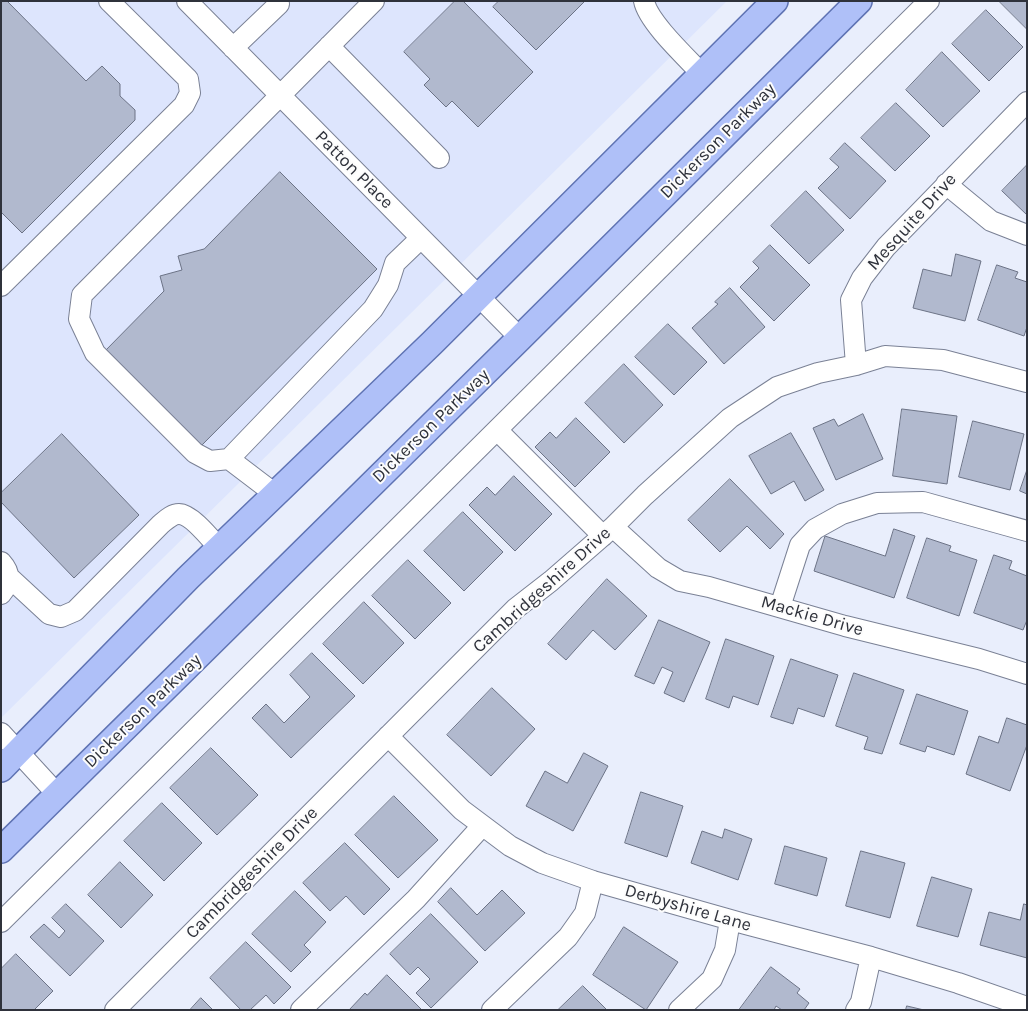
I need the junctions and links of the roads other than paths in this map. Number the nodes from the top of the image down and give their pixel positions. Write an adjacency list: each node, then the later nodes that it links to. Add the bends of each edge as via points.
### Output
1 (108, 1): 18 (street, via 188,79 190,93 184,105)
2 (187, 1): 10 (street, Patton Place)
3 (374, 1): 9 (street)
4 (644, 1): 11 (street, via 654,21)
5 (776, 1): 11 (main road)
6 (859, 1): 20 (main road, Dickerson Parkway)
7 (930, 1): 23 (street)
8 (283, 2): 10 (street)
9 (329, 46): 12 (street); 14 (street)
10 (233, 48): 12 (street, Patton Place)
11 (702, 74): 19 (main road)
12 (280, 95): 17 (street, Patton Place); 24 (street, via 82,296 81,303 79,318 95,354 195,453 210,461)
13 (1027, 102): 15 (street, Mesquite Drive)
14 (439, 158)
15 (946, 184): 16 (street, via 991,221); 21 (street, Mesquite Drive, via 886,246 862,278 851,300)
16 (1027, 235)
17 (421, 238): 19 (street, Patton Place); 24 (street, via 395,264 388,285 373,309)
18 (1, 286)
19 (478, 296): 20 (street, Patton Place); 25 (main road)
20 (520, 338): 36 (main road, Dickerson Parkway)
21 (856, 365): 22 (street, Cambridgeshire Drive, via 885,356 943,360); 27 (street, Cambridgeshire Drive, via 776,387 730,418)
22 (1027, 382)
23 (498, 431): 27 (street, Mackie Drive); 41 (street)
24 (229, 459): 25 (street)
25 (274, 494): 28 (main road)
26 (1027, 531): 30 (street, via 923,502 877,503 842,514 815,529 800,545)
27 (608, 532): 30 (street, Mackie Drive, via 680,581); 33 (street, Cambridgeshire Drive, via 515,609)
28 (219, 548): 29 (street, via 191,519 175,515 161,524 75,611 61,617 49,614); 34 (main road)
29 (4, 577)
30 (780, 607): 31 (street, Mackie Drive, via 979,658)
31 (1027, 674)
32 (1, 733): 34 (street)
33 (388, 736): 37 (street, Derbyshire Lane); 45 (street, Cambridgeshire Drive)
34 (19, 751): 35 (main road); 36 (street)
35 (1, 769)
36 (57, 794): 38 (main road, Dickerson Parkway)
37 (482, 826): 39 (street, Derbyshire Lane, via 542,863); 46 (street, via 416,899)
38 (1, 850)
39 (593, 882): 40 (street, Derbyshire Lane); 47 (street, via 585,913 568,937)
40 (730, 920): 42 (street, Derbyshire Lane); 48 (street, via 725,950 712,979)
41 (1, 922)
42 (871, 957): 43 (street, Derbyshire Lane, via 958,983); 49 (street, via 861,1002)
43 (1000, 1004): 44 (street, Derbyshire Lane)
44 (1027, 1007)
45 (115, 1010)
46 (301, 1010)
47 (492, 1010)
48 (679, 1010)
49 (856, 1010)

